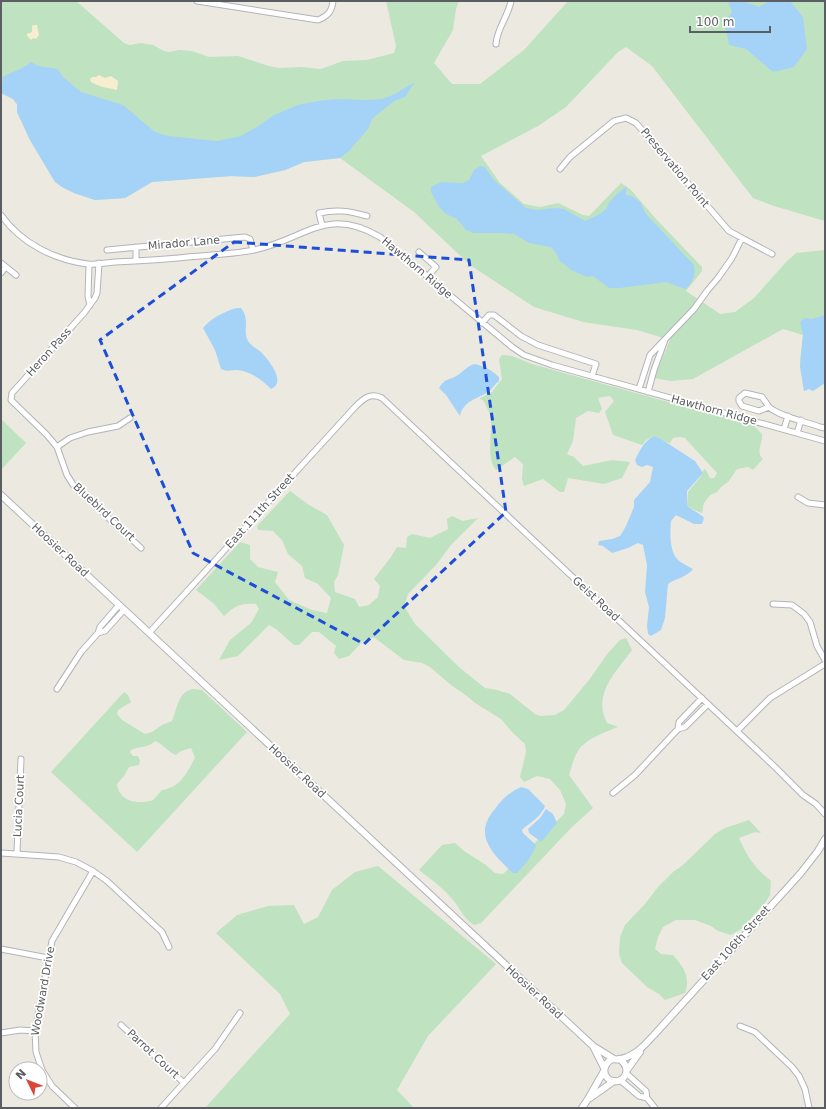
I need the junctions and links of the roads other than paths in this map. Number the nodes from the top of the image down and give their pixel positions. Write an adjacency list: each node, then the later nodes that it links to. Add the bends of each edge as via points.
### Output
1 (197, 1): 2 (street, via 318,20 326,16 332,8)
2 (333, 1)
3 (511, 1): 4 (street)
4 (496, 44)
5 (560, 169): 9 (street, Preservation Point, via 570,156 614,121 626,118 632,120 729,231)
6 (1, 214): 17 (street, Hawthorn Ridge, via 8,225 45,252)
7 (367, 216): 8 (street, via 334,210 319,213)
8 (322, 225): 12 (street, Hawthorn Ridge); 22 (street, Hawthorn Ridge, via 350,224 371,232)
9 (742, 238): 14 (street, Preservation Point); 25 (street, via 718,278 694,309)
10 (136, 247): 11 (street, Mirador Lane); 12 (street, Mirador Lane, via 245,237 250,239); 15 (street)
11 (107, 250)
12 (253, 250): 15 (street, Hawthorn Ridge)
13 (419, 252): 22 (street, via 436,267)
14 (772, 254)
15 (136, 261): 18 (street, Hawthorn Ridge)
16 (1, 262): 19 (street)
17 (90, 264): 18 (street, Hawthorn Ridge); 23 (street)
18 (99, 264): 23 (street, Heron Pass, via 97,293)
19 (6, 267): 20 (street); 21 (street)
20 (1, 272)
21 (16, 275)
22 (427, 277): 24 (street, Hawthorn Ridge)
23 (90, 305): 30 (street, Heron Pass, via 12,393)
24 (482, 323): 26 (street, Hawthorn Ridge, via 524,355); 26 (street, via 489,314 494,315 538,345 596,364)
25 (665, 339): 27 (street, via 650,355); 28 (street)
26 (592, 376): 27 (street, Hawthorn Ridge)
27 (639, 389): 28 (street, Hawthorn Ridge)
28 (648, 392): 36 (street, Hawthorn Ridge)
29 (374, 395): 48 (street, East 111th Street, via 366,397 355,407); 52 (street, Geist Road, via 382,398)
30 (11, 400): 39 (street, Bluebird Court)
31 (769, 407): 31 (street, via 762,397 748,393 742,394 739,398 742,406 759,411); 32 (street)
32 (788, 416): 34 (street); 36 (street)
33 (130, 418): 39 (street, via 118,426 70,438)
34 (801, 420): 35 (street); 37 (street)
35 (825, 428)
36 (784, 429): 37 (street, Hawthorn Ridge)
37 (797, 433): 38 (street, Hawthorn Ridge)
38 (825, 441)
39 (57, 447): 43 (street, Bluebird Court, via 67,475 74,486)
40 (1, 495): 45 (street, Hoosier Road)
41 (798, 497): 42 (street, via 808,503)
42 (825, 506)
43 (141, 548)
44 (773, 604): 49 (street, via 792,605 804,614 810,622 817,646)
45 (119, 605): 46 (street, Hoosier Road); 47 (street)
46 (124, 610): 47 (street, via 105,630); 48 (street, Hoosier Road)
47 (98, 633): 51 (street, via 81,652)
48 (149, 633): 76 (street, Hoosier Road)
49 (825, 660)
50 (825, 664): 55 (street, via 770,698)
51 (56, 689)
52 (702, 698): 53 (street, Geist Road); 54 (street, via 679,722)
53 (708, 704): 54 (street, via 685,727); 55 (street, Geist Road)
54 (678, 729): 57 (street, via 635,775)
55 (737, 731): 58 (street, Geist Road)
56 (21, 759): 65 (street, Lucia Court)
57 (612, 793)
58 (816, 804): 59 (street, Geist Road); 60 (street, Geist Road)
59 (825, 808)
60 (825, 814)
61 (825, 839): 63 (street, East 106th Street)
62 (825, 847): 63 (street, East 106th Street)
63 (818, 851): 75 (street, East 106th Street)
64 (1, 853): 65 (street)
65 (17, 854): 66 (street, via 59,857)
66 (93, 871): 67 (street, via 162,932); 69 (street, Woodward Drive, via 54,936)
67 (169, 947)
68 (1, 949): 69 (street)
69 (48, 958): 73 (street, Woodward Drive)
70 (240, 1013): 81 (street, via 215,1049)
71 (121, 1025): 81 (street, Parrot Court)
72 (740, 1026): 88 (street, via 755,1032 792,1067 805,1088)
73 (35, 1031): 74 (street); 84 (street, Woodward Drive, via 36,1052 42,1070 52,1086)
74 (1, 1033)
75 (654, 1035): 77 (street, East 106th Street, via 635,1053); 79 (street, East 106th Street)
76 (593, 1046): 77 (street, Hoosier Road); 78 (street, Hoosier Road)
77 (616, 1059): 78 (street, via 608,1061); 79 (street, via 625,1064)
78 (604, 1069): 80 (street, via 606,1077); 83 (street)
79 (626, 1071): 80 (street, via 624,1077); 82 (street, via 646,1091)
80 (617, 1081): 82 (street, via 639,1096); 83 (street)
81 (184, 1083): 85 (street)
82 (647, 1098): 87 (street)
83 (588, 1099): 86 (street)
84 (76, 1108)
85 (161, 1108)
86 (582, 1108)
87 (655, 1108)
88 (809, 1108)

